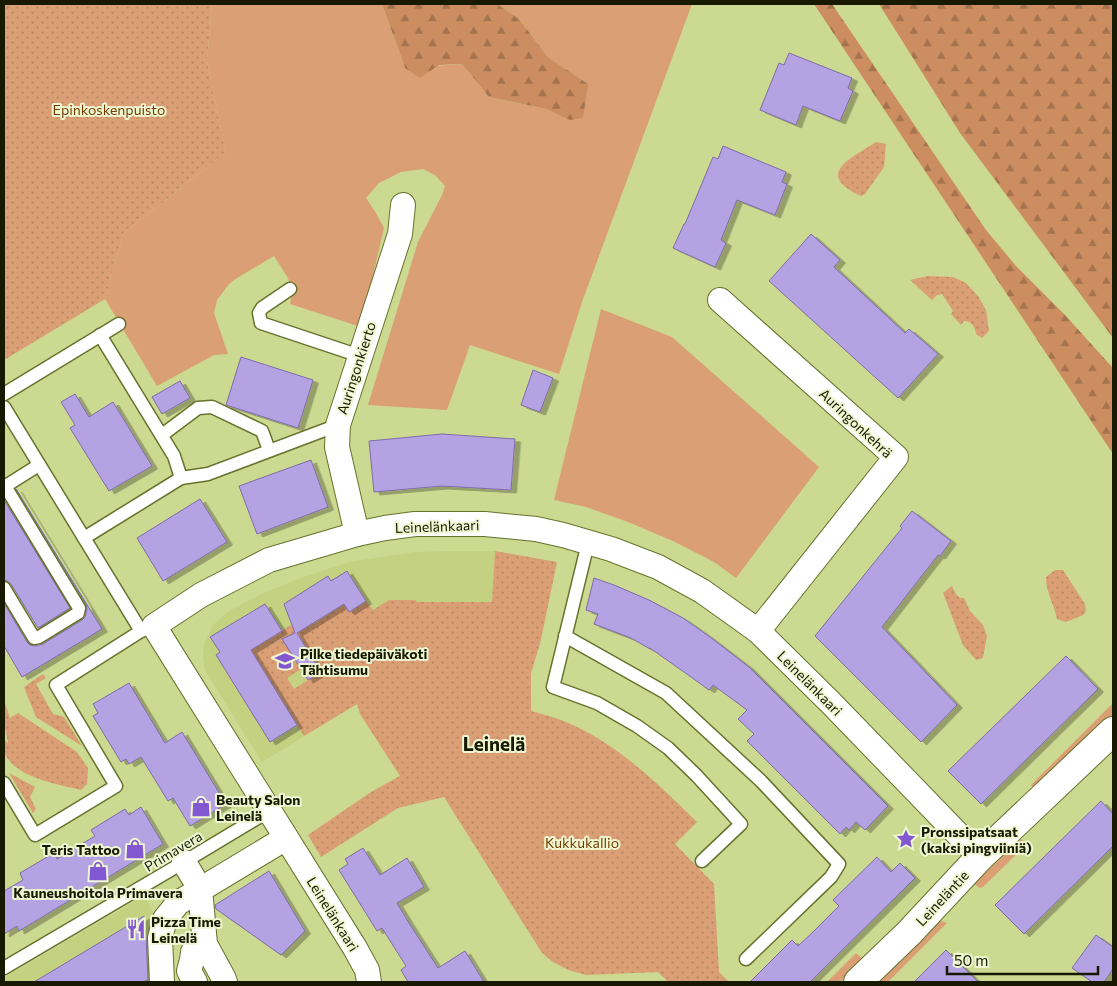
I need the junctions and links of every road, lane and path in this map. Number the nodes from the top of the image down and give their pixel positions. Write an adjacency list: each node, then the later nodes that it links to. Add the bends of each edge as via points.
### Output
1 (403, 205): 6 (street, Auringonkierto, via 400,234)
2 (290, 289): 6 (lane, via 262,308 259,313 261,323)
3 (720, 300): 21 (street, Auringonkehrä, via 896,457)
4 (119, 324): 5 (lane)
5 (100, 335): 7 (lane); 11 (lane)
6 (360, 356): 9 (street, Auringonkierto)
7 (4, 394)
8 (4, 408): 10 (lane)
9 (338, 425): 12 (lane); 16 (street, Auringonkierto, via 337,447)
10 (9, 428): 13 (lane)
11 (162, 435): 12 (lane, via 198,408 212,406 262,431); 14 (lane)
12 (270, 450): 14 (lane, via 208,474)
13 (39, 465): 15 (lane); 17 (lane)
14 (181, 478): 17 (lane)
15 (4, 487): 19 (lane, via 79,608 78,613 34,638)
16 (357, 534): 18 (street, Leinelänkaari, via 415,524 485,524 536,529); 20 (street, Leinelänkaari, via 269,560)
17 (84, 538): 20 (lane)
18 (588, 543): 21 (street, Leinelänkaari, via 658,567 714,599); 22 (lane)
19 (4, 588)
20 (147, 629): 24 (lane, via 56,685 116,786 35,835 22,819); 25 (street, Leinelänkaari)
21 (758, 631): 27 (street, Leinelänkaari)
22 (565, 636): 28 (lane, via 553,687 597,703 668,748 741,824); 33 (lane, via 666,693 761,781 839,864 831,877)
23 (1113, 731): 27 (street, Leineläntie)
24 (4, 783)
25 (269, 811): 26 (street, Leinelänkaari); 29 (lane, Primavera)
26 (286, 838): 30 (street); 38 (street, Leinelänkaari, via 355,948 367,970)
27 (980, 857): 39 (street, Leineläntie)
28 (702, 861)
29 (184, 862): 30 (street); 34 (lane, Primavera)
30 (200, 889): 31 (street, via 178,902 165,919); 32 (street)
31 (160, 938): 32 (street); 35 (street)
32 (199, 948): 36 (street, via 189,970); 37 (street)
33 (746, 960)
34 (4, 968)
35 (162, 982)
36 (195, 982)
37 (225, 982)
38 (369, 982)
39 (858, 982)

